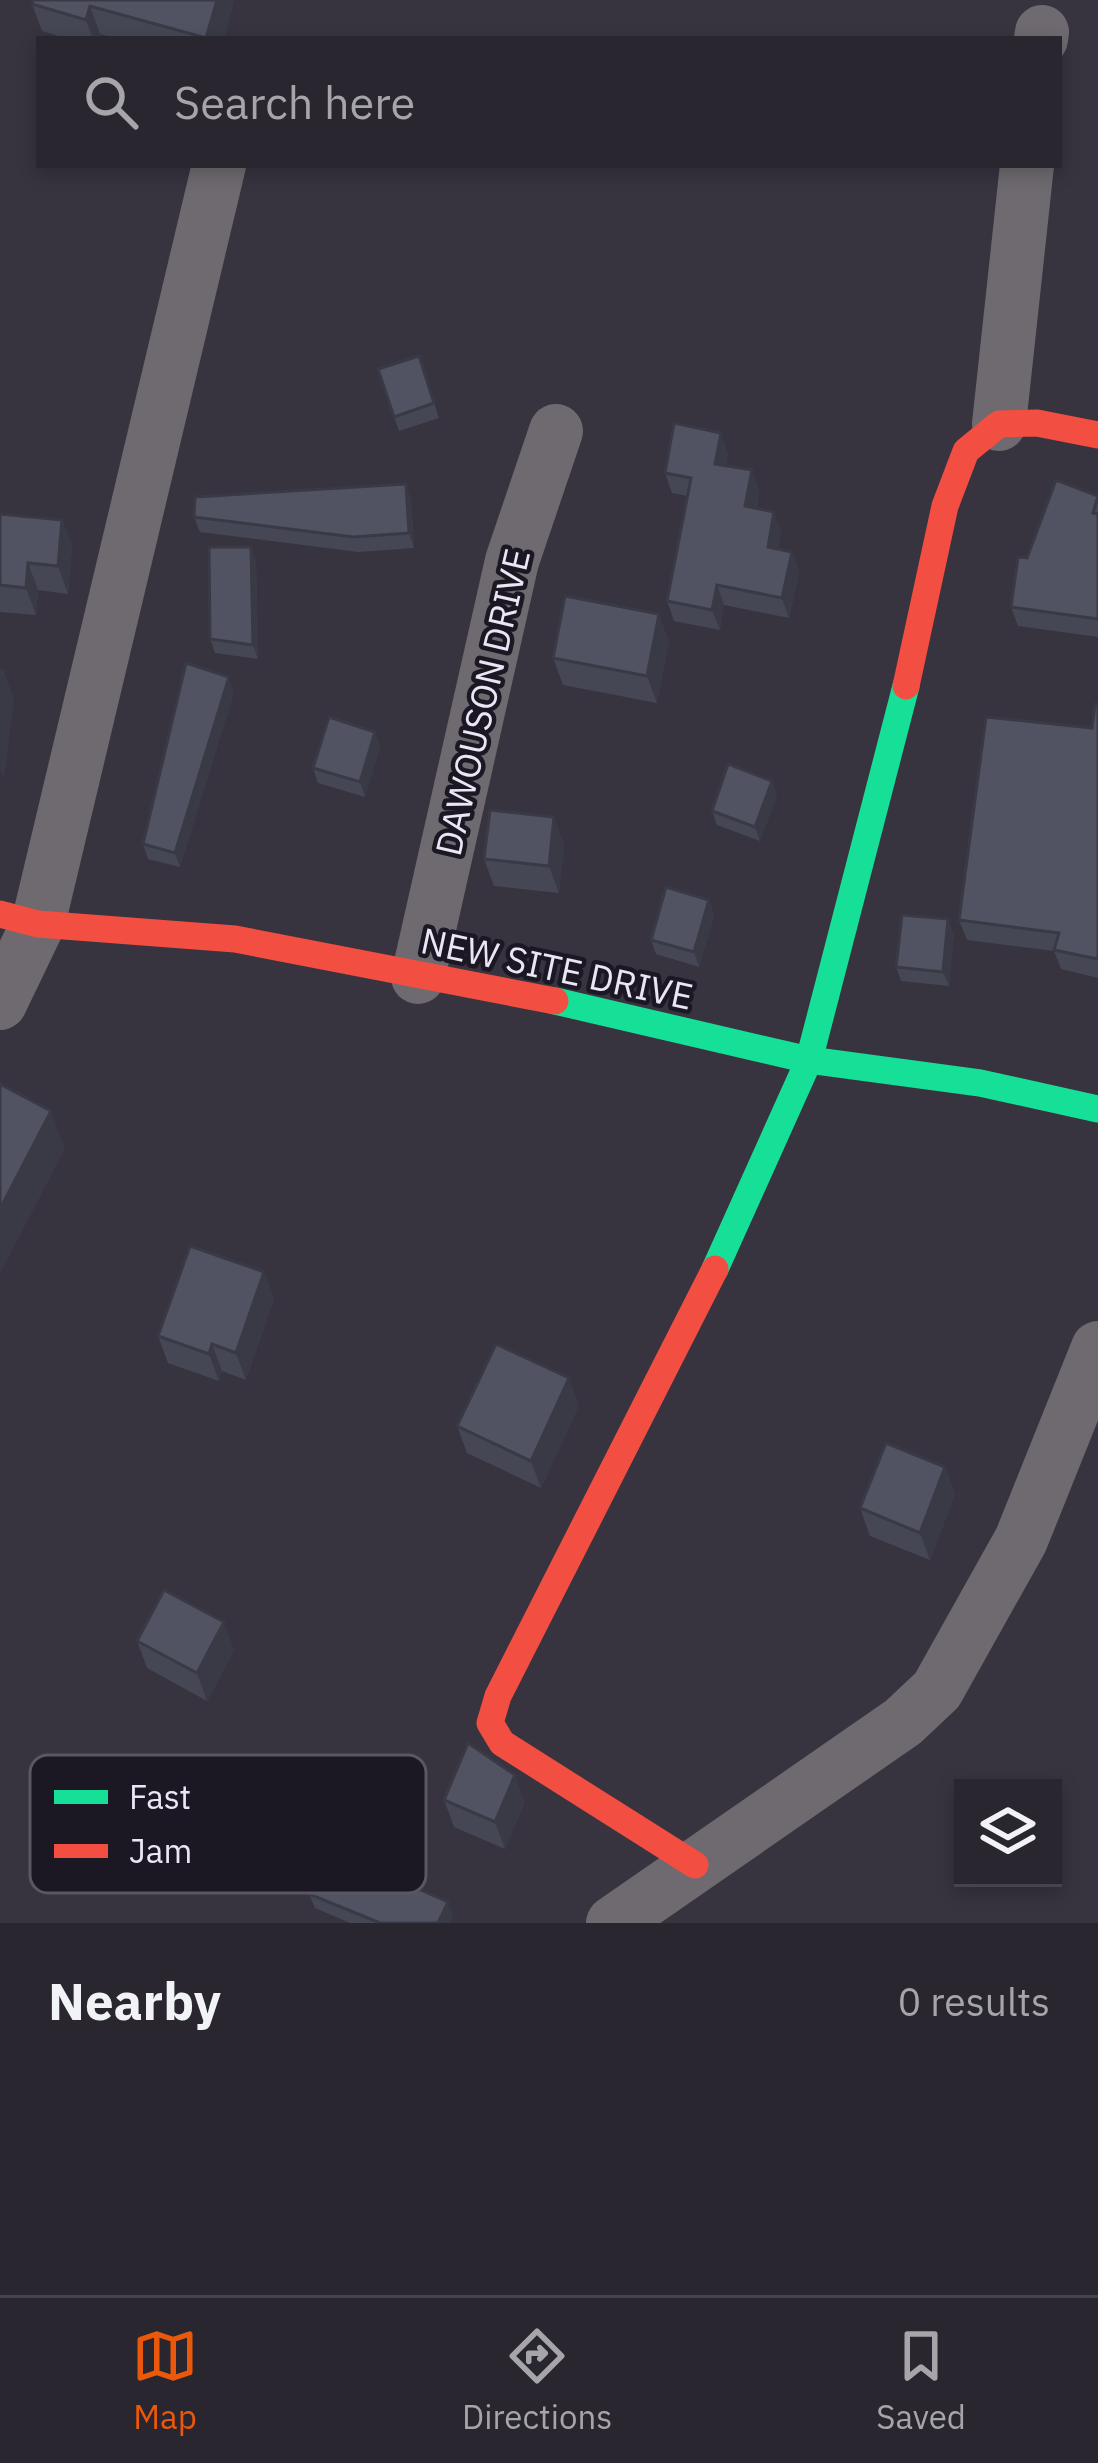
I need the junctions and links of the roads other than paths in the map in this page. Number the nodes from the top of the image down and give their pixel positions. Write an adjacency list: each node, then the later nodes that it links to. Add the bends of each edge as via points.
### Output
1 (219, 168): 6 (street)
2 (1027, 168): 3 (street)
3 (999, 424): 5 (street); 9 (street, via 965,451 945,506)
4 (556, 430): 7 (street, DAWOUSON DRIVE, via 512,561)
5 (1098, 435)
6 (19, 919): 7 (street, NEW SITE DRIVE, via 236,939); 8 (street)
7 (418, 977): 9 (street, NEW SITE DRIVE, via 504,989)
8 (0, 1004)
9 (809, 1060): 10 (street, NEW SITE DRIVE); 12 (street, via 490,1723 502,1743)
10 (1098, 1109)
11 (1098, 1348): 12 (street, via 1022,1540 937,1690 903,1722)
12 (695, 1865): 13 (street)
13 (614, 1923)

